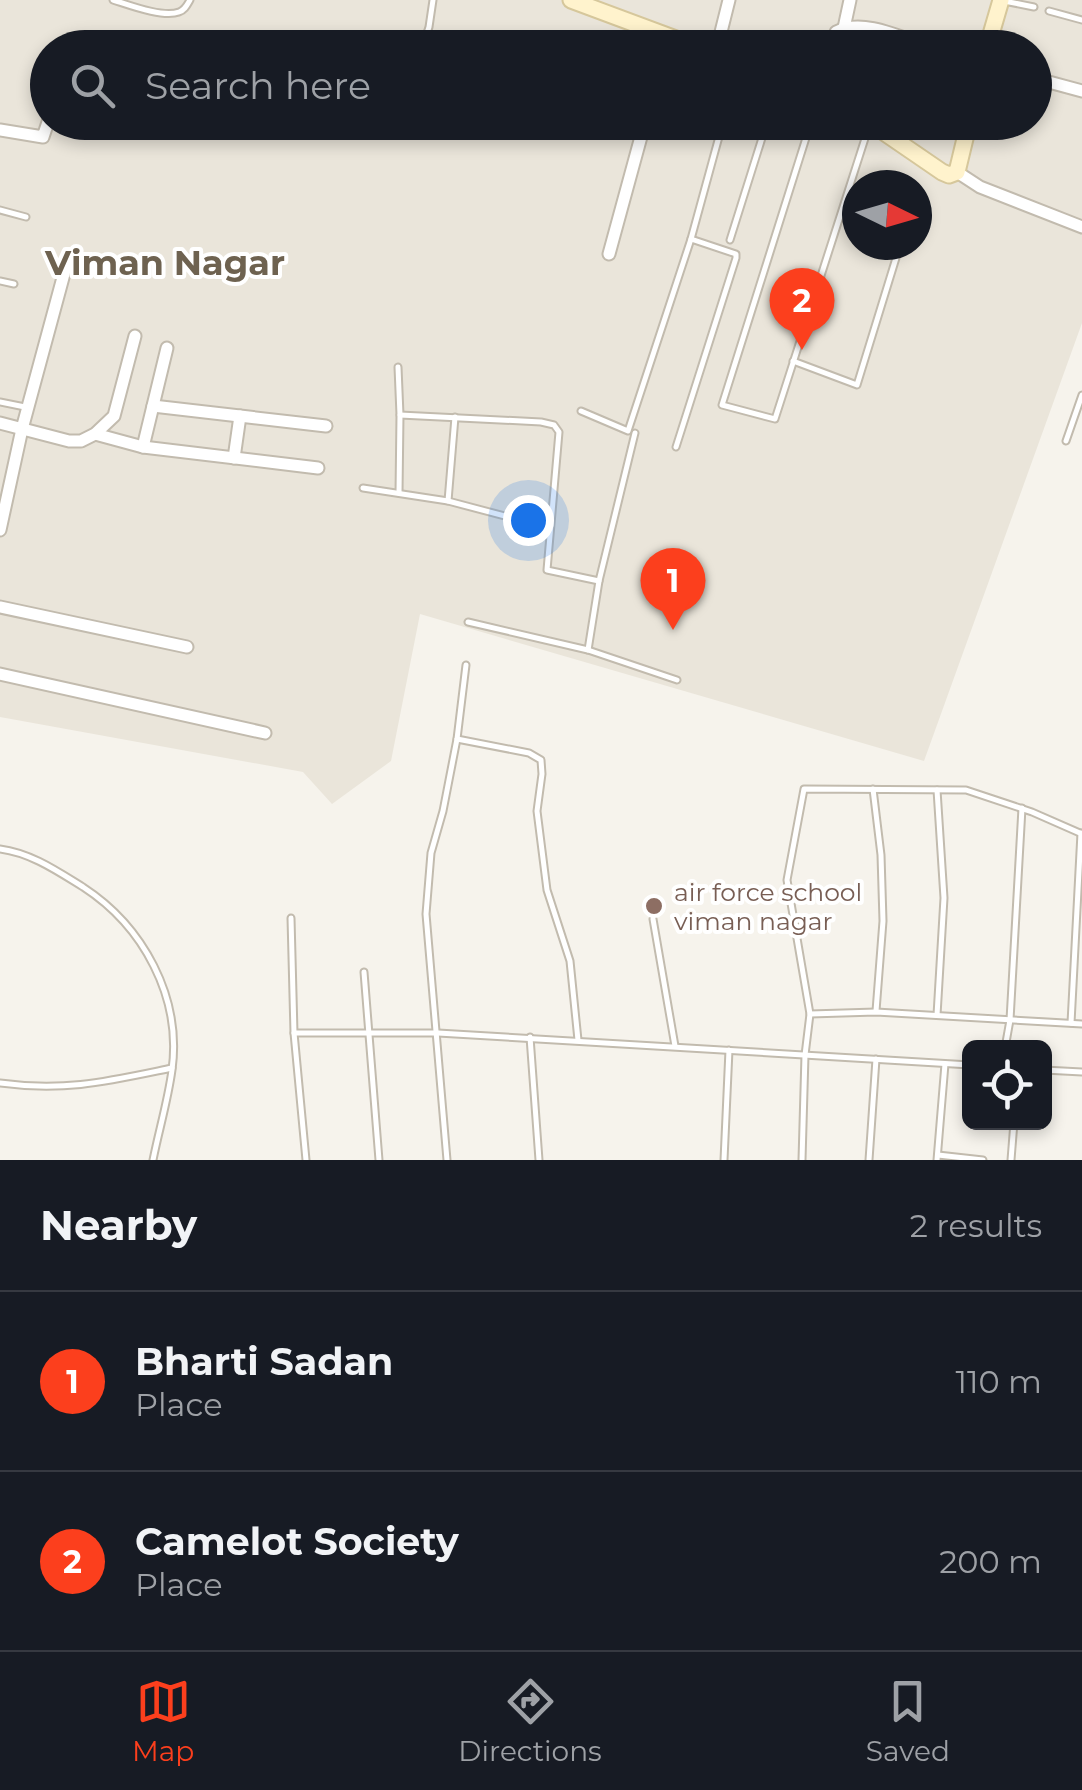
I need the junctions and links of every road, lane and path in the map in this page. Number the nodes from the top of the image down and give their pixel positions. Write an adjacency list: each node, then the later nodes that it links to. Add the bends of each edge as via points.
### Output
1 (113, 0): 2 (lane, via 177,13)
2 (190, 0)
3 (433, 0): 12 (lane)
4 (571, 0): 13 (street)
5 (729, 0): 14 (street)
6 (850, 0): 11 (street)
7 (1001, 0): 8 (lane); 17 (street)
8 (1034, 7)
9 (1048, 10): 10 (lane)
10 (1082, 20)
11 (844, 28): 15 (street); 16 (street)
12 (428, 30)
13 (641, 30)
14 (722, 30)
15 (840, 30)
16 (875, 30)
17 (992, 30)
18 (1052, 83): 19 (street)
19 (1082, 91)
20 (0, 130): 21 (street)
21 (30, 135)
22 (639, 140): 35 (street)
23 (719, 140): 33 (lane)
24 (761, 140): 34 (lane)
25 (805, 140): 42 (lane, via 722,405 776,419)
26 (864, 140): 42 (lane)
27 (894, 140): 29 (street, via 942,172)
28 (964, 140): 29 (street)
29 (956, 172): 32 (street)
30 (0, 210): 31 (lane)
31 (26, 217)
32 (1082, 227)
33 (691, 239): 48 (lane, via 628,431); 59 (lane, via 736,258)
34 (730, 240)
35 (609, 254)
36 (68, 260): 47 (street)
37 (896, 260): 42 (lane, via 858,385)
38 (0, 281): 39 (lane)
39 (14, 284)
40 (135, 336): 56 (street, via 114,416)
41 (167, 348): 46 (street)
42 (794, 361)
43 (398, 367): 49 (lane)
44 (1082, 395): 57 (lane)
45 (0, 402): 47 (lane)
46 (153, 406): 50 (street); 58 (street)
47 (28, 408): 54 (street)
48 (581, 411)
49 (400, 415): 51 (lane); 63 (lane)
50 (240, 416): 53 (street); 60 (street)
51 (455, 417): 64 (lane); 65 (lane, via 554,425 559,432)
52 (0, 423): 54 (street)
53 (326, 426)
54 (22, 429): 56 (street, via 69,441); 66 (street)
55 (635, 433): 67 (lane)
56 (95, 434): 58 (street)
57 (1066, 441)
58 (143, 447): 60 (street)
59 (676, 447)
60 (234, 458): 61 (street)
61 (318, 468)
62 (363, 488): 63 (lane)
63 (399, 492): 64 (lane)
64 (448, 501): 65 (lane)
65 (550, 528): 67 (lane, via 546,570)
66 (0, 530)
67 (599, 581): 71 (lane)
68 (0, 607): 70 (street)
69 (468, 622): 71 (lane)
70 (187, 647)
71 (588, 650): 74 (lane)
72 (466, 665): 76 (lane)
73 (0, 674): 75 (street)
74 (677, 680)
75 (266, 733)
76 (456, 739): 91 (lane, via 431,853 426,914); 95 (lane, via 542,760 537,812 547,890 570,961)
77 (873, 790): 78 (lane); 85 (lane, via 882,921); 86 (lane, via 804,789 787,880)
78 (937, 790): 79 (lane, via 966,790); 87 (lane, via 944,898)
79 (1022, 808): 80 (lane); 88 (lane)
80 (1082, 833): 89 (lane)
81 (0, 849): 103 (lane, via 48,865 90,892 141,942 168,1006)
82 (291, 918): 92 (lane)
83 (654, 919): 97 (lane)
84 (364, 972): 93 (lane)
85 (876, 1012): 86 (lane); 87 (lane)
86 (810, 1014): 99 (lane)
87 (936, 1016): 88 (lane)
88 (1010, 1020): 89 (lane); 96 (lane)
89 (1070, 1024): 90 (lane)
90 (1082, 1024)
91 (438, 1032): 93 (lane); 94 (lane); 112 (lane)
92 (294, 1033): 93 (lane); 110 (lane)
93 (370, 1033): 111 (lane)
94 (530, 1037): 95 (lane); 113 (lane)
95 (578, 1040): 97 (lane)
96 (1006, 1040)
97 (675, 1046): 98 (lane)
98 (730, 1050): 99 (lane); 114 (lane)
99 (804, 1054): 100 (lane); 115 (lane)
100 (876, 1059): 101 (lane); 116 (lane)
101 (946, 1064): 102 (lane); 108 (lane)
102 (962, 1065)
103 (172, 1068): 106 (lane, via 64,1088); 109 (lane)
104 (1052, 1070): 105 (lane)
105 (1082, 1072)
106 (0, 1083)
107 (1013, 1130): 118 (lane)
108 (938, 1157): 117 (lane)
109 (153, 1160)
110 (306, 1160)
111 (379, 1160)
112 (446, 1160)
113 (539, 1160)
114 (724, 1160)
115 (802, 1160)
116 (869, 1160)
117 (983, 1160)
118 (1010, 1160)

